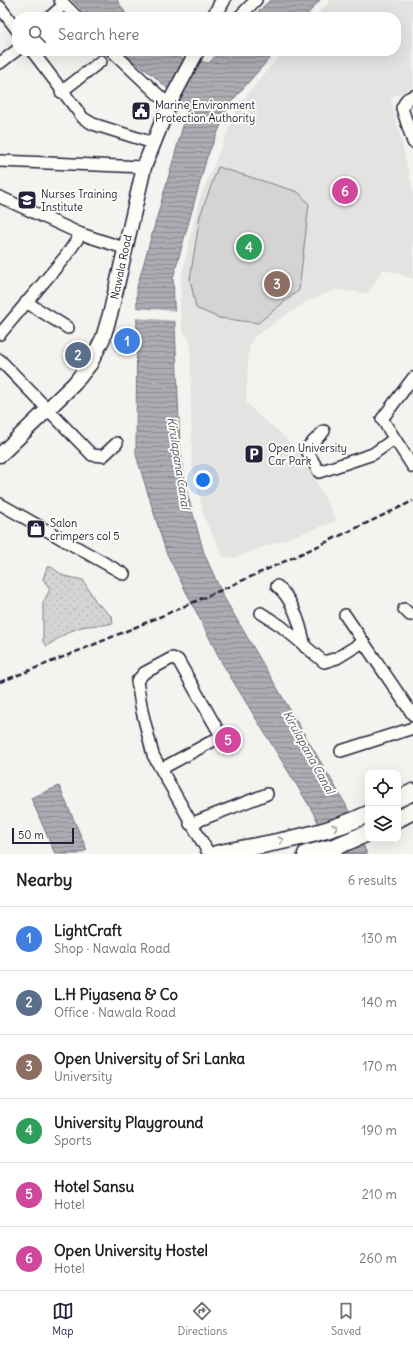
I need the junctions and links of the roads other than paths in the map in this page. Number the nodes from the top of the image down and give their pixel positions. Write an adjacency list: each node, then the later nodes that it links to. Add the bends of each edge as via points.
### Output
1 (223, 0): 6 (main road)
2 (256, 0): 7 (street)
3 (59, 5): 5 (street)
4 (0, 7): 8 (street)
5 (70, 12)
6 (217, 12)
7 (244, 12)
8 (12, 23)
9 (12, 54): 14 (street)
10 (36, 56): 15 (street)
11 (117, 56): 17 (street)
12 (194, 56): 17 (main road, Nawala Road)
13 (101, 60): 15 (street)
14 (0, 63)
15 (61, 92): 19 (street, via 82,118 93,124)
16 (413, 96): 18 (street, via 407,99 402,108)
17 (169, 104): 19 (main road, Nawala Road)
18 (413, 142)
19 (153, 143): 21 (main road, Nawala Road)
20 (0, 161): 21 (street)
21 (144, 167): 24 (main road, Nawala Road)
22 (0, 197): 23 (street)
23 (81, 234): 24 (street); 25 (street, via 65,258)
24 (124, 248): 30 (main road, Nawala Road, via 111,312 90,364)
25 (26, 302): 26 (street); 27 (street)
26 (68, 328)
27 (0, 334)
28 (0, 360): 30 (street)
29 (413, 378): 32 (street, via 382,419)
30 (48, 410): 33 (street, via 92,456 103,456); 34 (main road, Nawala Road)
31 (324, 431): 32 (street, via 306,449 319,472 373,454)
32 (394, 439): 35 (street)
33 (117, 443)
34 (0, 455)
35 (412, 464)
36 (0, 504): 37 (street)
37 (124, 574)
38 (276, 586): 42 (street, via 286,594 302,631)
39 (261, 613): 42 (street)
40 (345, 615): 41 (street)
41 (363, 642): 42 (street, via 337,658 324,662); 43 (street)
42 (305, 647)
43 (413, 715)
44 (413, 728): 45 (street)
45 (341, 751)
46 (161, 769): 46 (street, via 220,737 178,660 172,658 144,672 137,681 153,755); 53 (street)
47 (413, 792): 49 (highway)
48 (267, 794): 53 (street)
49 (401, 798)
50 (413, 811): 52 (highway)
51 (362, 816): 57 (highway, one-way to 51, via 313,834)
52 (401, 817)
53 (190, 824): 56 (street)
54 (365, 834): 55 (highway, via 337,846)
55 (313, 852)
56 (209, 854)
57 (216, 854)

